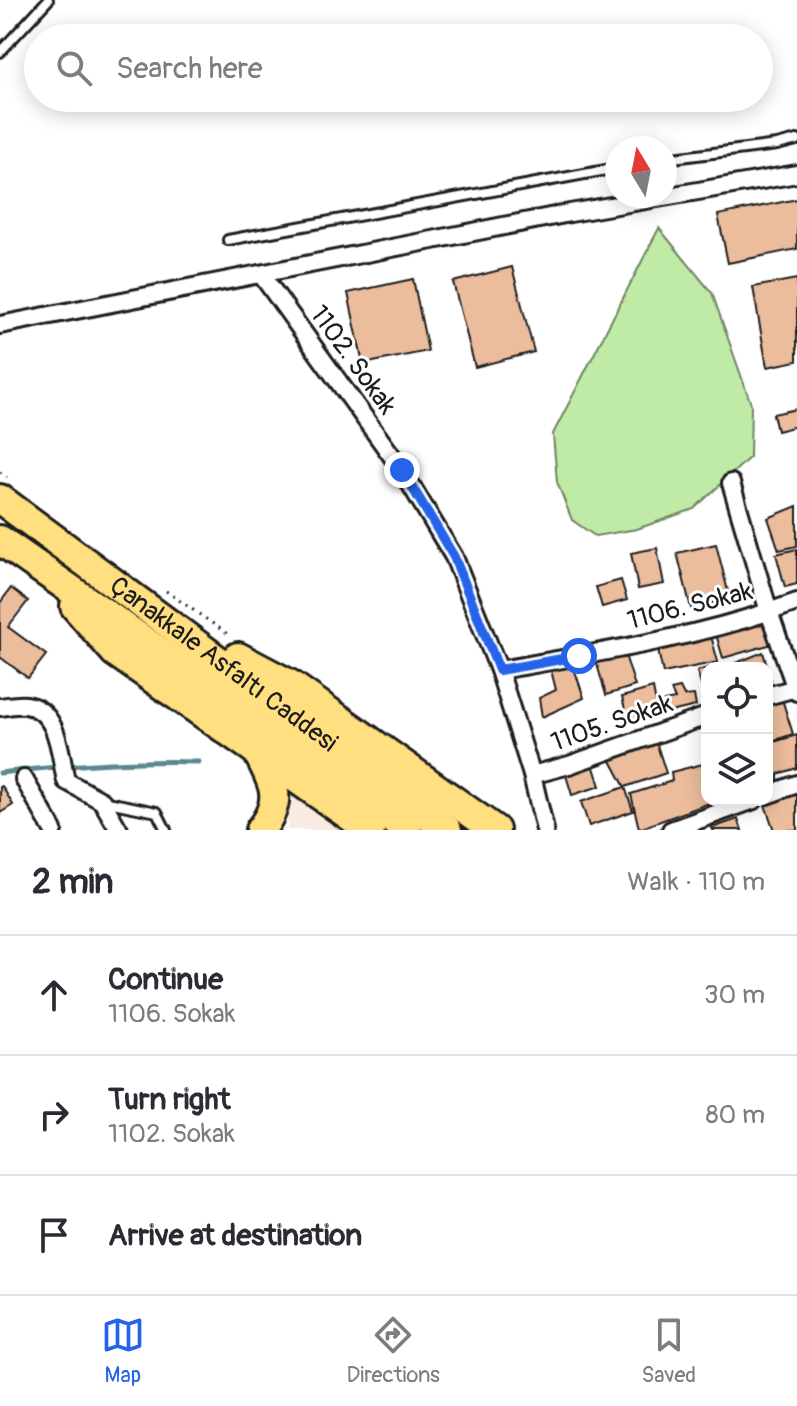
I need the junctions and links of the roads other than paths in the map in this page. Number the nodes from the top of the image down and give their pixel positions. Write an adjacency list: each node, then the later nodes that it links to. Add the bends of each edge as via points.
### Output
1 (48, 0): 2 (lane)
2 (26, 24)
3 (24, 26): 4 (lane)
4 (0, 52)
5 (797, 140): 6 (lane)
6 (677, 158)
7 (605, 170): 9 (lane)
8 (797, 174): 10 (street)
9 (228, 240)
10 (261, 274): 11 (street); 19 (street, 1102. Sokak, via 402,470 454,557)
11 (0, 325)
12 (731, 483): 17 (street)
13 (0, 499): 18 (highway, Çanakkale Asfaltı Caddesi)
14 (0, 540): 15 (highway, Çanakkale Asfaltı Caddesi)
15 (42, 570): 24 (highway, via 115,652); 36 (highway, Çanakkale Asfaltı Caddesi)
16 (797, 602): 17 (street, 1106. Sokak)
17 (769, 612): 19 (street, 1106. Sokak); 20 (street)
18 (156, 613): 37 (highway, Çanakkale Asfaltı Caddesi); 38 (highway, via 291,685)
19 (499, 670): 25 (street, 1102. Sokak)
20 (796, 690): 21 (street)
21 (773, 695)
22 (0, 707): 29 (street, via 41,710 55,729 66,781)
23 (701, 718): 25 (street, 1105. Sokak)
24 (258, 752): 34 (highway, via 275,786 271,817); 35 (highway)
25 (532, 775): 39 (street, 1102. Sokak)
26 (24, 779): 31 (street)
27 (797, 784): 28 (street)
28 (773, 793)
29 (102, 801): 32 (street); 33 (lane, via 157,812)
30 (737, 806): 40 (street)
31 (53, 830)
32 (119, 830)
33 (166, 830)
34 (260, 830)
35 (370, 830)
36 (407, 830)
37 (447, 830)
38 (495, 830)
39 (545, 830)
40 (671, 830)

